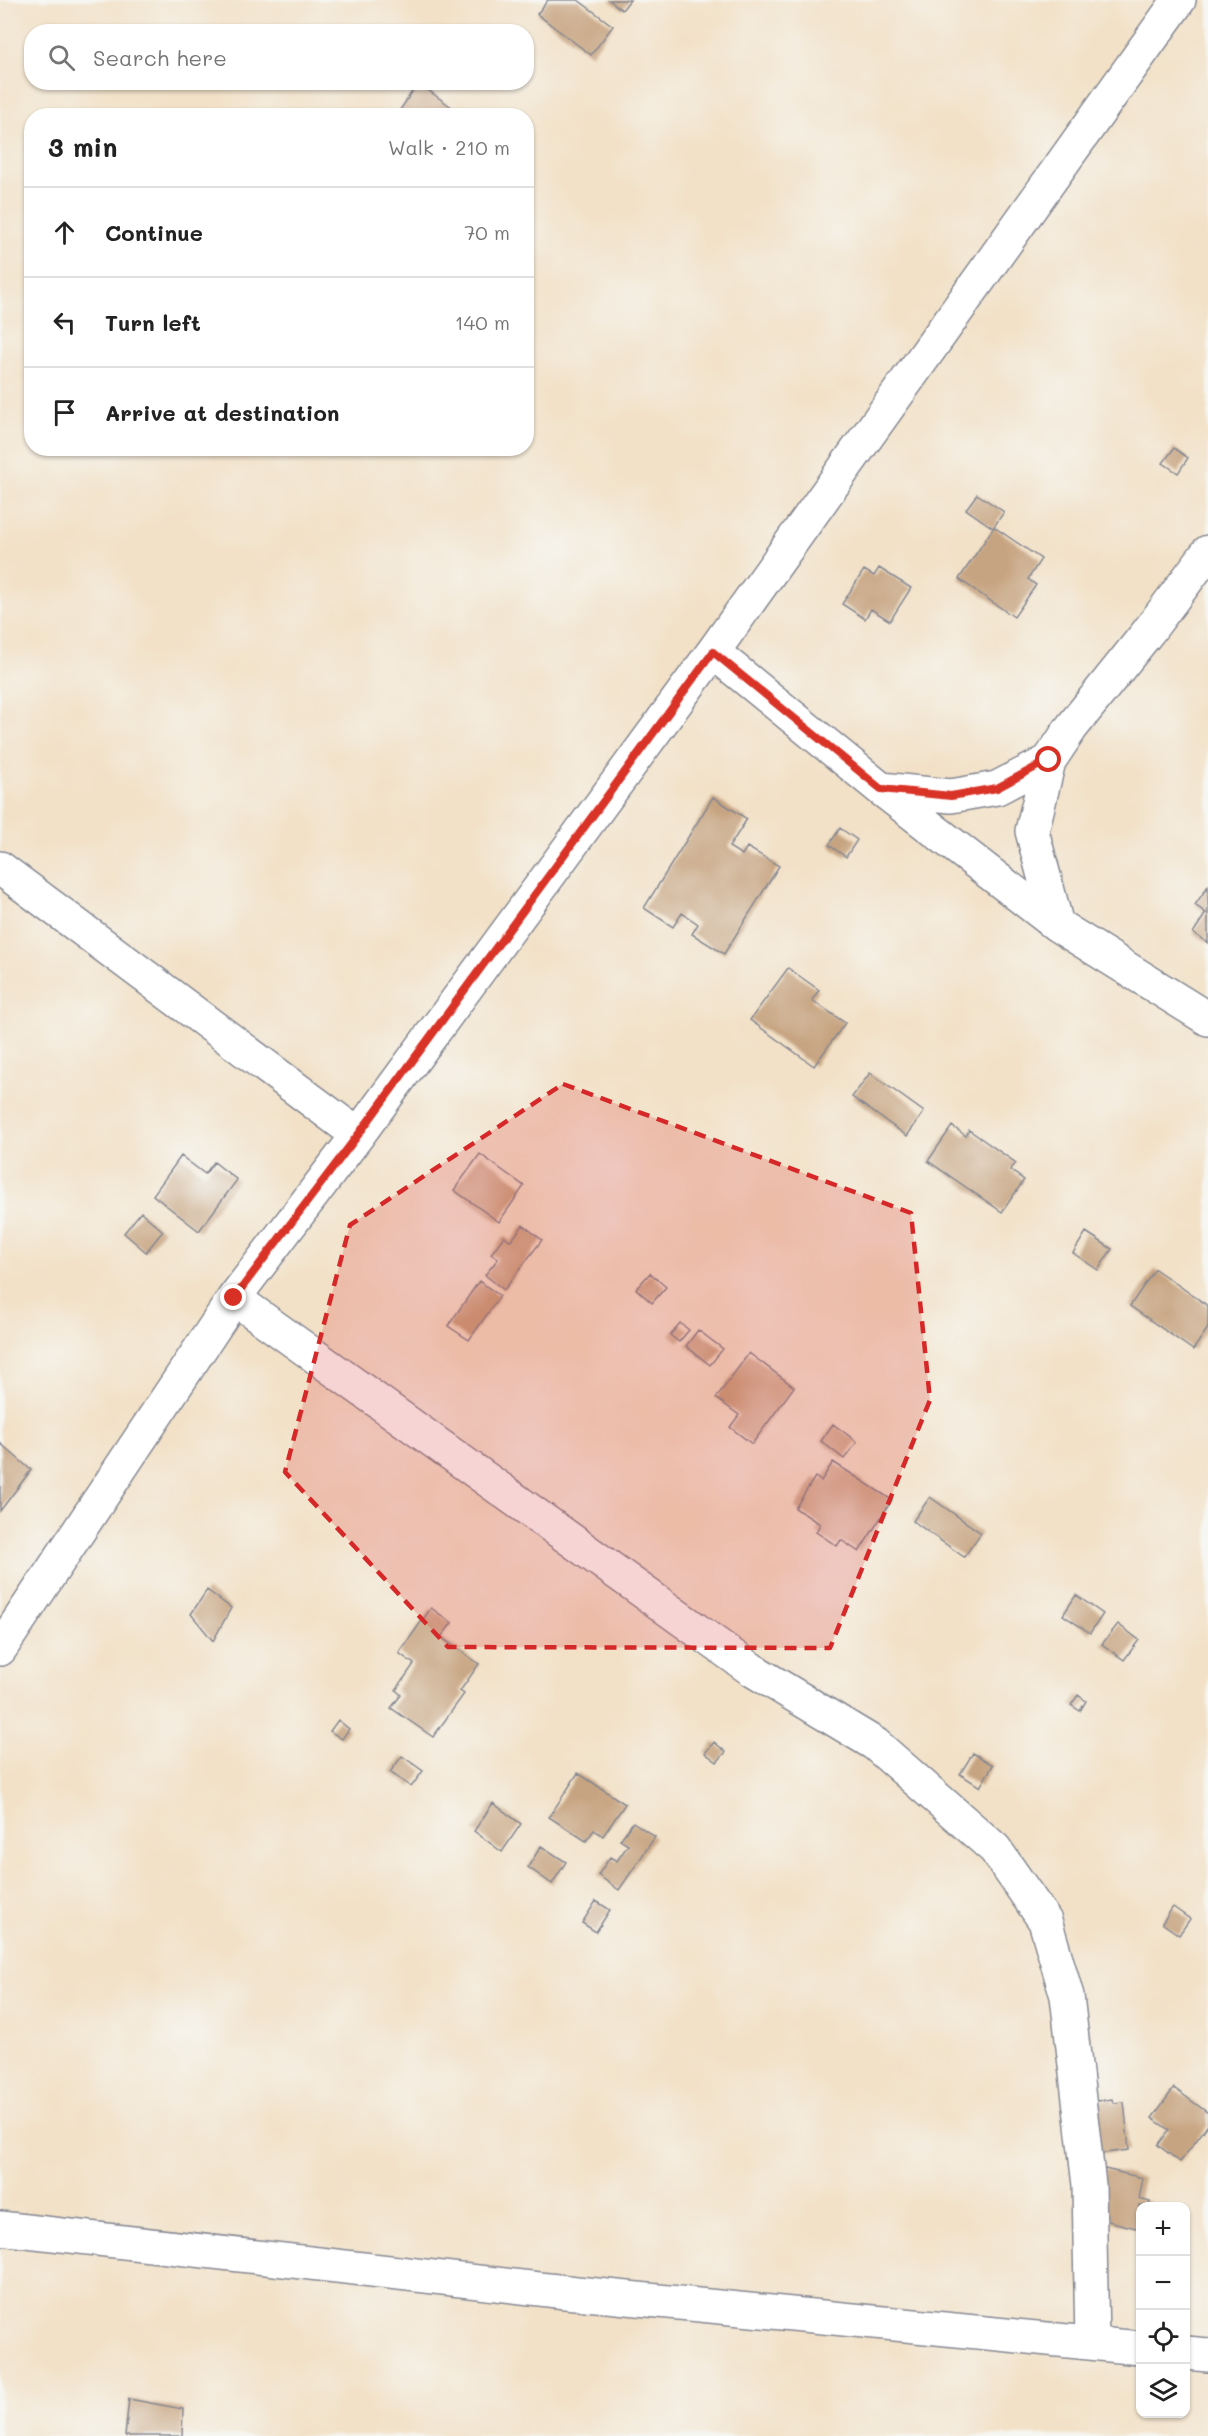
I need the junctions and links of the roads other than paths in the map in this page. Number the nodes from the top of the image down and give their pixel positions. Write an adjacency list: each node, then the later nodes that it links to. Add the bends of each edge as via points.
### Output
1 (1179, 0): 3 (street)
2 (1208, 552): 4 (street)
3 (713, 652): 5 (street); 9 (street)
4 (1049, 760): 5 (street, via 997,788 963,794); 7 (street, via 1032,831)
5 (881, 789): 7 (street)
6 (0, 868): 9 (street)
7 (1058, 925): 8 (street)
8 (1208, 1019)
9 (358, 1135): 10 (street)
10 (234, 1298): 11 (street); 13 (street, via 751,1669 875,1744 995,1849 1045,1921 1067,1996 1089,2185)
11 (0, 1649)
12 (0, 2228): 13 (street, via 566,2292)
13 (1092, 2343): 14 (street)
14 (1136, 2348)
15 (1190, 2353): 16 (street)
16 (1208, 2355)

